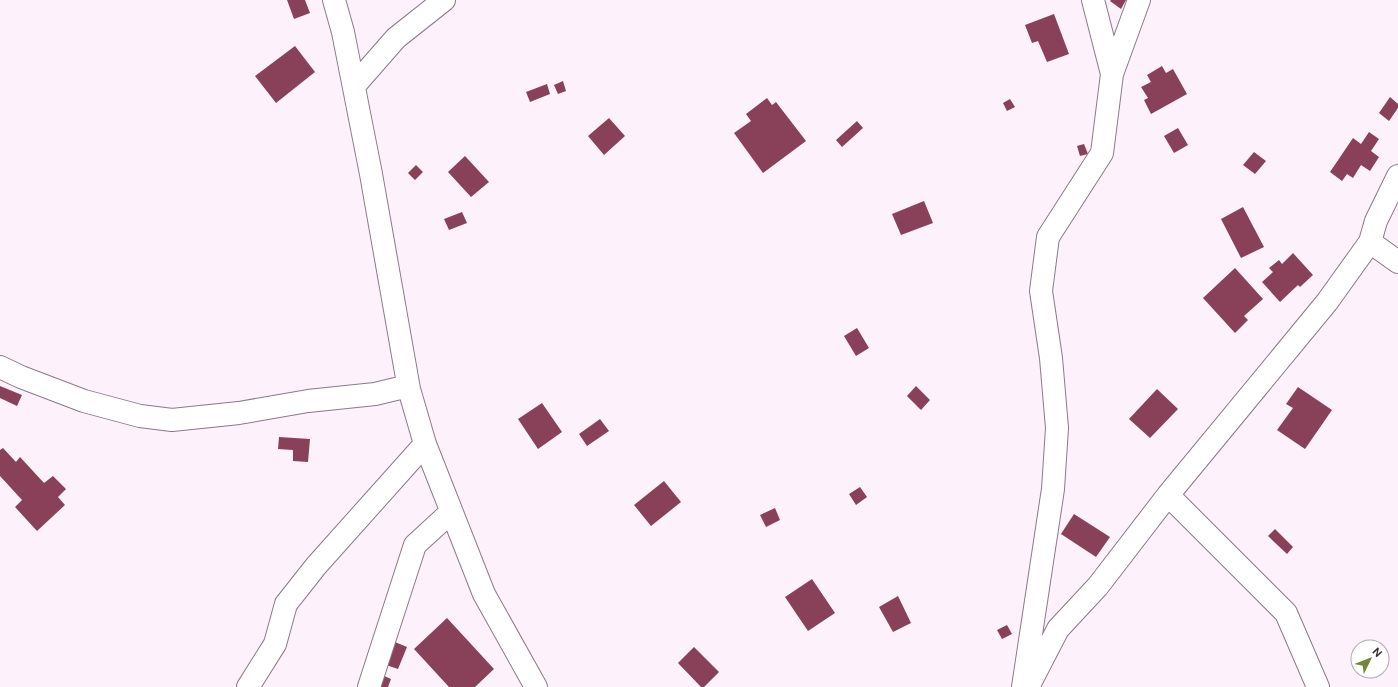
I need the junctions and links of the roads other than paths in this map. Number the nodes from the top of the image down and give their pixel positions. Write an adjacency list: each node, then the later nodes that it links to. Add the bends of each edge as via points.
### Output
1 (334, 0): 6 (street)
2 (444, 0): 6 (street, via 396,38)
3 (1093, 0): 5 (street)
4 (1139, 0): 5 (street)
5 (1112, 74): 18 (street, via 1102,153 1048,237 1041,291 1051,358 1057,428 1053,489)
6 (354, 86): 11 (street)
7 (1398, 176): 8 (street, via 1376,221)
8 (1370, 242): 9 (street); 13 (street, via 1326,302)
9 (1398, 262)
10 (0, 367): 11 (street, via 84,401 140,416 172,420 375,394 400,388)
11 (409, 389): 12 (street)
12 (425, 444): 14 (street); 15 (street, via 316,566 286,604 275,644)
13 (1168, 495): 19 (street, via 1098,586 1058,630); 20 (street, via 1286,613)
14 (451, 512): 16 (street, via 415,545); 17 (street, via 484,594)
15 (248, 687)
16 (369, 687)
17 (536, 687)
18 (1023, 687)
19 (1028, 687)
20 (1318, 687)

